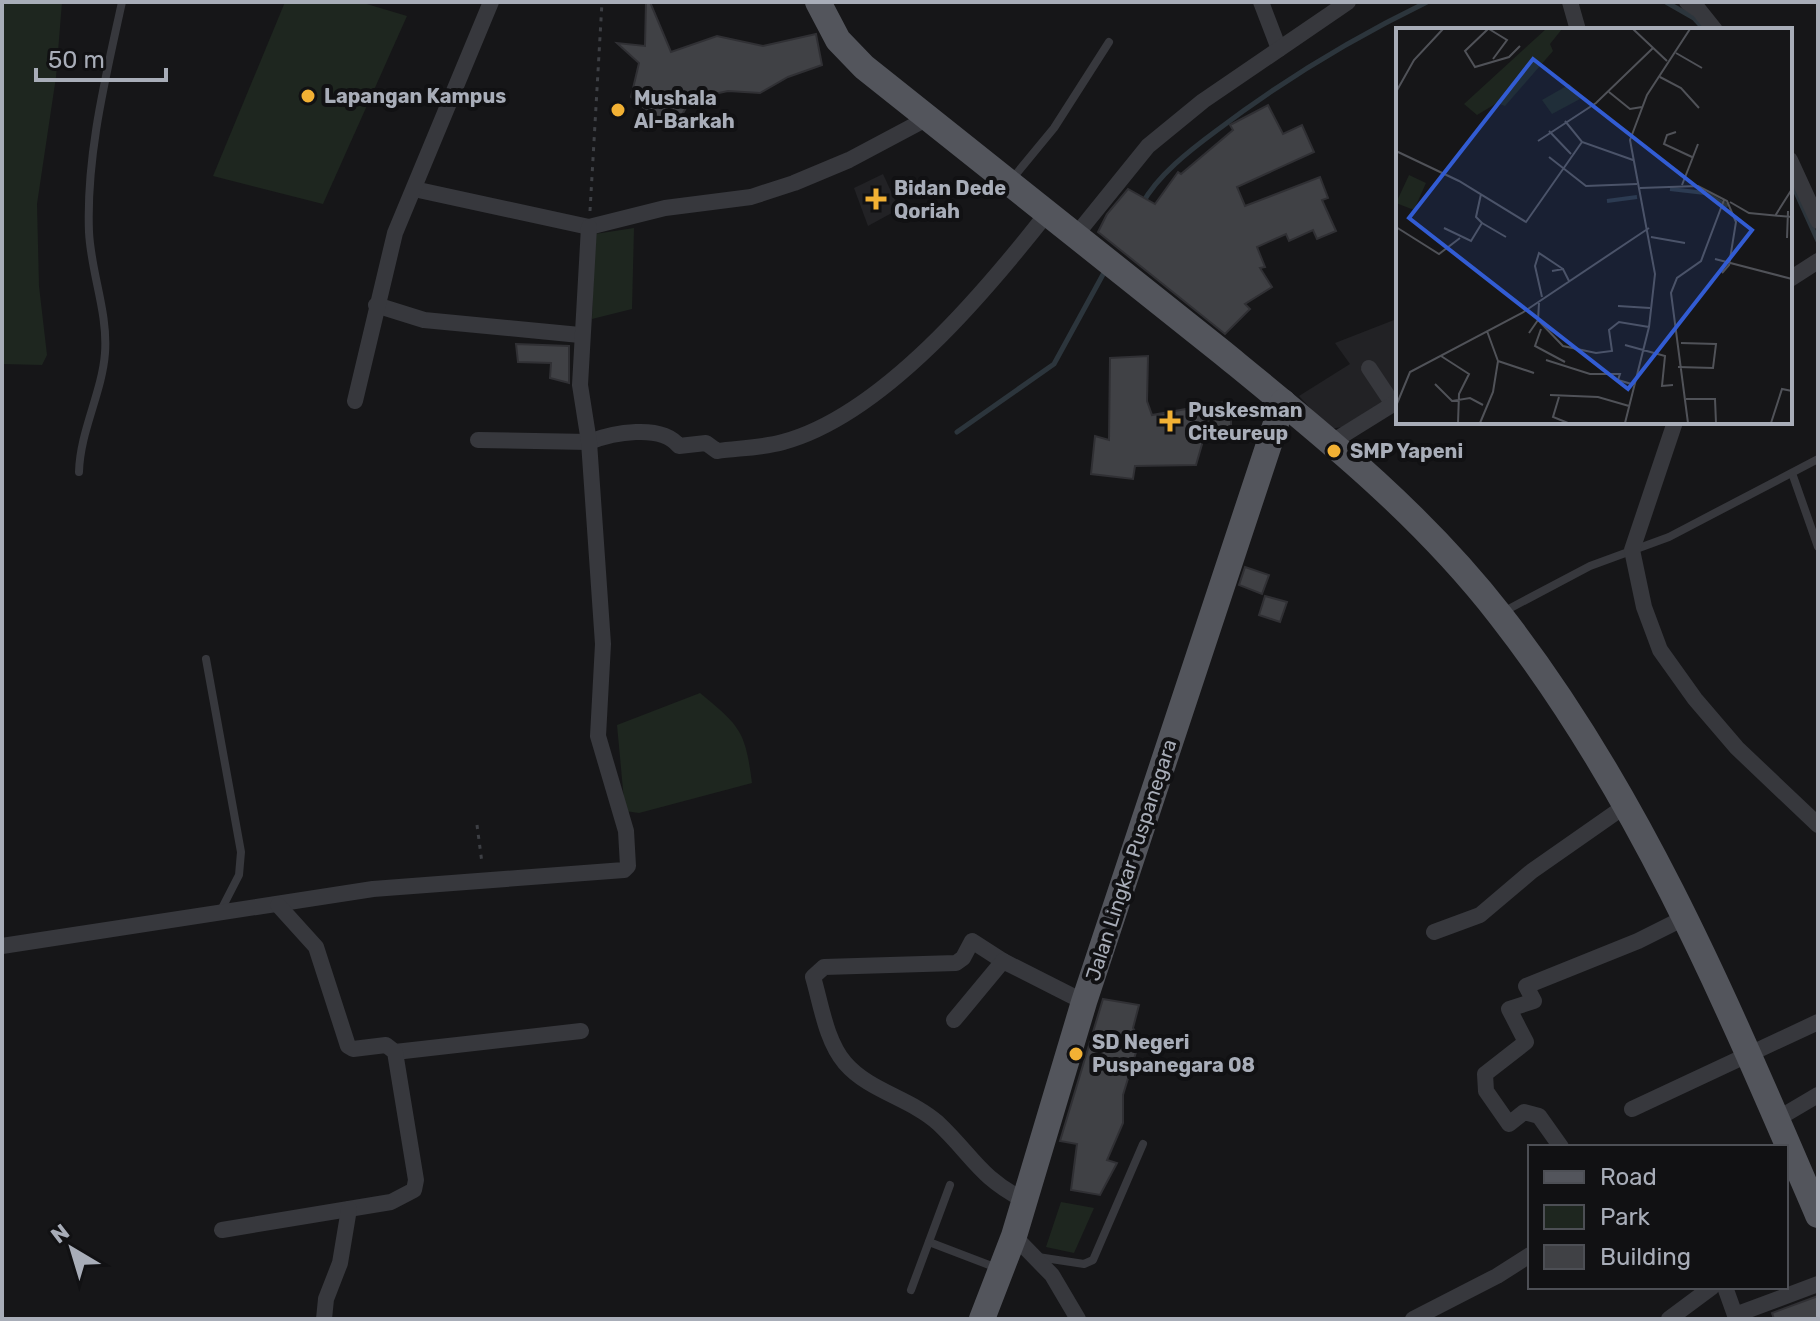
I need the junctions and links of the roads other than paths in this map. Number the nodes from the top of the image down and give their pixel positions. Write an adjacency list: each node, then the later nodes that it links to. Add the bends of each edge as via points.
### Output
1 (122, 2): 33 (lane, via 90,180 92,269 106,336)
2 (491, 2): 15 (street)
3 (818, 2): 12 (main road, via 849,52)
4 (1261, 2): 11 (street)
5 (1348, 2): 11 (street)
6 (1570, 2): 8 (street)
7 (1687, 2): 9 (street)
8 (1577, 28)
9 (1713, 28)
10 (1109, 42): 14 (lane, via 1054,128)
11 (1279, 49): 19 (street, via 1148,146)
12 (928, 118): 14 (main road); 18 (street, via 849,160 751,197 665,208)
13 (1792, 164): 17 (street)
14 (1009, 183): 16 (main road)
15 (414, 189): 18 (street); 22 (street, via 395,233)
16 (1048, 212): 19 (main road); 30 (street, via 987,290 920,356 852,410 784,442 717,451 706,443 679,446 654,433)
17 (1818, 221)
18 (589, 227): 23 (street)
19 (1081, 239): 26 (main road)
20 (1818, 261): 21 (street)
21 (1792, 278)
22 (376, 305): 23 (street, via 424,320); 25 (street)
23 (580, 335): 30 (street, via 580,385)
24 (1369, 368): 27 (street)
25 (355, 401)
26 (1283, 402): 31 (main road); 47 (main road, Jalan Lingkar Puspanegara)
27 (1395, 402): 31 (street)
28 (1674, 424): 36 (street)
29 (478, 440): 30 (street)
30 (589, 442): 41 (street, via 603,644 598,736 630,862 624,870 373,889)
31 (1332, 442): 37 (main road, via 1402,504)
32 (1818, 459): 34 (lane)
33 (79, 472)
34 (1792, 473): 35 (lane); 36 (lane, via 1669,537)
35 (1818, 547)
36 (1632, 550): 37 (lane); 40 (street, via 1660,650 1737,748)
37 (1500, 614): 39 (main road)
38 (206, 659): 42 (lane, via 241,852 239,875)
39 (1625, 806): 43 (main road); 44 (street, via 1480,915)
40 (1818, 825)
41 (278, 905): 42 (street); 51 (street, via 316,947 348,1046 386,1045)
42 (219, 915): 45 (street)
43 (1686, 917): 52 (main road); 57 (street, via 1526,986 1534,1001 1509,1009 1526,1042 1485,1074 1486,1091 1509,1124 1524,1112 1539,1116)
44 (1434, 932)
45 (2, 946)
46 (1003, 961): 47 (street); 48 (street); 59 (street, via 974,941 956,963 824,967 814,972 833,1042 844,1061 860,1077 937,1123 983,1175)
47 (1084, 1002): 59 (main road, Jalan Lingkar Puspanegara)
48 (954, 1020)
49 (1818, 1022): 52 (street)
50 (581, 1031): 51 (street)
51 (395, 1052): 60 (street, via 414,1190 391,1202)
52 (1748, 1053): 54 (street); 55 (main road)
53 (1818, 1095): 55 (street)
54 (1632, 1109)
55 (1777, 1119): 61 (main road)
56 (1143, 1144): 66 (lane, via 1093,1260 1084,1264)
57 (1560, 1145)
58 (950, 1185): 64 (lane)
59 (1024, 1200): 63 (main road, Jalan Lingkar Puspanegara)
60 (349, 1209): 62 (street); 72 (street)
61 (1818, 1215)
62 (222, 1230)
63 (1014, 1236): 66 (street); 67 (main road, Jalan Lingkar Puspanegara)
64 (929, 1242): 67 (lane); 71 (lane)
65 (1528, 1256): 75 (street)
66 (1037, 1257): 74 (street, via 1065,1292)
67 (1001, 1269): 73 (main road, Jalan Lingkar Puspanegara)
68 (1818, 1284): 70 (street, via 1735,1315)
69 (1709, 1289): 76 (street)
70 (1726, 1289)
71 (911, 1290)
72 (324, 1319)
73 (982, 1319)
74 (1078, 1319)
75 (1413, 1319)
76 (1669, 1319)

